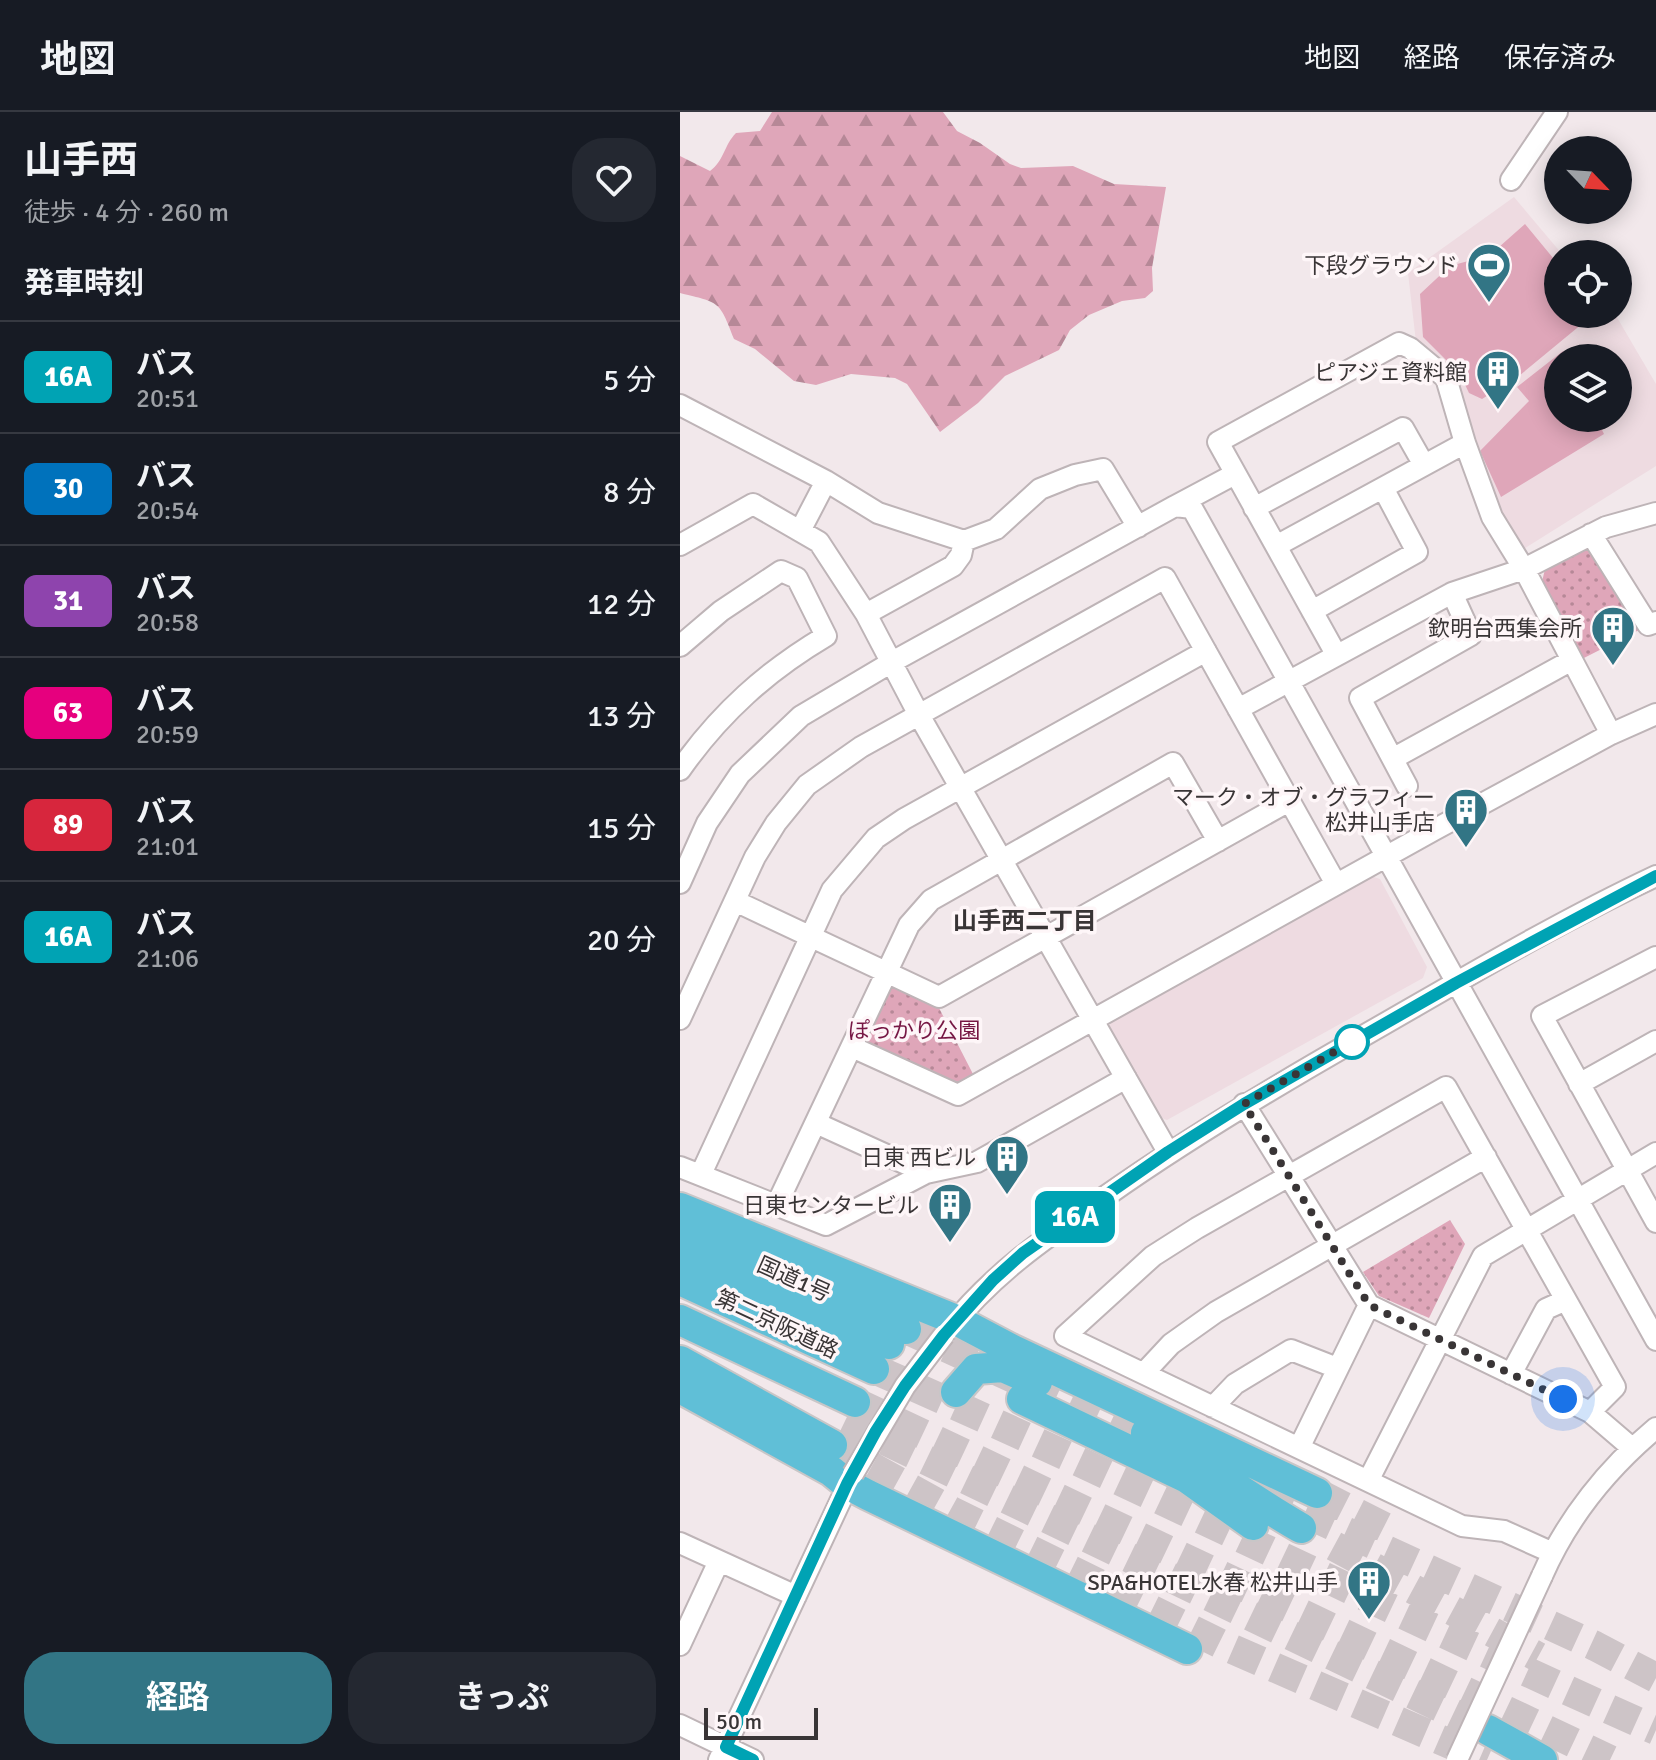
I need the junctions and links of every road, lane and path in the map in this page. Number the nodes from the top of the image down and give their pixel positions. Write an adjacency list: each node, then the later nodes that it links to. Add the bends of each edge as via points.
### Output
1 (1557, 112): 2 (street)
2 (1511, 180)
3 (680, 405): 7 (street)
4 (1465, 443): 5 (street); 6 (street, via 1446,378 1399,343 1218,442); 18 (street, via 1492,517)
5 (1424, 465): 8 (street); 10 (street, via 1403,428)
6 (1235, 474): 9 (street); 10 (street)
7 (826, 481): 13 (street); 16 (street, via 878,513)
8 (1383, 488): 17 (street); 20 (street, via 1417,552)
9 (1175, 506): 12 (street); 28 (street, via 1192,508)
10 (1254, 508): 17 (street)
11 (1656, 513): 14 (street)
12 (1138, 527): 16 (street, via 1103,469 1040,489 996,529); 27 (street)
13 (800, 531): 15 (street, via 753,504); 21 (street, via 819,542)
14 (1591, 534): 18 (street); 22 (street, via 1648,625)
15 (683, 537)
16 (964, 541): 21 (street, via 953,566)
17 (1276, 546): 20 (street)
18 (1524, 569): 19 (street); 26 (street)
19 (1452, 593): 25 (street); 33 (street, via 1471,635 1360,698)
20 (1312, 611): 25 (street)
21 (866, 614): 27 (street)
22 (1656, 622)
23 (680, 646): 34 (street, via 781,571 797,578 826,636 738,700)
24 (1206, 651): 29 (street); 31 (street, via 1165,578); 36 (street)
25 (1336, 654): 28 (street)
26 (1572, 660): 32 (street); 33 (street)
27 (892, 662): 31 (street); 42 (street, via 801,716 740,774 707,823)
28 (1287, 681): 29 (street); 39 (street)
29 (1238, 709): 37 (street)
30 (1656, 714): 32 (street)
31 (919, 715): 36 (street); 44 (street, via 807,785 776,823)
32 (1611, 734): 39 (street)
33 (1394, 758): 35 (street)
34 (680, 770)
35 (1407, 786)
36 (960, 788): 40 (street); 45 (street, via 876,838 832,890)
37 (1289, 801): 38 (street); 43 (street)
38 (1218, 841): 40 (street, via 1173,763); 46 (street)
39 (1386, 857): 43 (street); 49 (street)
40 (1001, 859): 46 (street); 48 (street, via 931,900 909,925)
41 (1656, 876): 49 (street)
42 (680, 883)
43 (1336, 884): 51 (street)
44 (735, 901): 45 (street); 50 (street)
45 (811, 936): 48 (street); 64 (street)
46 (1046, 937): 48 (street, via 939,997); 51 (street)
47 (1656, 957): 55 (street, via 1542,1016)
48 (887, 972): 52 (street)
49 (1456, 983): 56 (street); 66 (street)
50 (680, 1019)
51 (1093, 1020): 52 (street, via 958,1095); 54 (street)
52 (852, 1047): 57 (street)
53 (1654, 1048): 55 (street)
54 (1126, 1078): 58 (street); 63 (street, via 977,1162)
55 (1579, 1084): 62 (street)
56 (1244, 1104): 58 (street); 65 (street)
57 (816, 1123): 63 (street); 67 (street)
58 (1168, 1152): 78 (street, via 1023,1253)
59 (1656, 1153): 62 (street)
60 (1486, 1157): 65 (street, via 1446,1087); 70 (street); 72 (street)
61 (680, 1167): 64 (street)
62 (1627, 1170): 66 (street); 69 (street)
63 (926, 1173): 67 (street, via 826,1225)
64 (701, 1174): 67 (street)
65 (1289, 1176): 72 (street); 84 (street, via 1153,1256 1065,1336)
66 (1578, 1200): 70 (street); 80 (street)
67 (777, 1204)
68 (680, 1208): 78 (highway)
69 (1656, 1222)
70 (1527, 1230): 75 (street); 79 (street, via 1483,1256)
71 (680, 1231): 81 (highway, 国道1号, via 721,1246)
72 (1332, 1246): 76 (street); 84 (street, via 1216,1312 1171,1344)
73 (680, 1257): 81 (highway)
74 (680, 1280): 81 (highway, 第二京阪道路)
75 (1566, 1300): 85 (street, via 1546,1309); 90 (street, via 1615,1387)
76 (1369, 1305): 79 (street); 83 (street)
77 (680, 1322): 82 (highway, 第二京阪道路, via 844,1423)
78 (950, 1328): 94 (street, bridge, via 905,1386); 96 (highway, via 1013,1350)
79 (1440, 1340): 85 (street); 95 (street)
80 (1656, 1340)
81 (890, 1347)
82 (680, 1361)
83 (1337, 1368): 89 (street, via 1291,1350 1235,1384); 92 (street)
84 (1144, 1373): 89 (street)
85 (1511, 1374): 90 (street)
86 (680, 1388): 94 (highway)
87 (956, 1392): 98 (highway, via 976,1369 1003,1367 1202,1463)
88 (1022, 1399): 97 (highway, via 1187,1478)
89 (1213, 1407): 92 (street)
90 (1590, 1412): 93 (street)
91 (1656, 1428): 93 (street)
92 (1299, 1448): 95 (street)
93 (1632, 1448): 100 (street, via 1591,1494)
94 (850, 1479): 102 (street); 104 (highway)
95 (1368, 1481): 100 (street, via 1462,1526 1504,1531)
96 (1317, 1493)
97 (1253, 1525)
98 (1301, 1528)
99 (680, 1543): 101 (street)
100 (1553, 1553): 109 (street, bridge)
101 (719, 1561): 102 (street); 103 (street)
102 (796, 1596): 107 (street)
103 (680, 1645)
104 (1187, 1649)
105 (680, 1725): 107 (street)
106 (1488, 1730): 110 (highway)
107 (722, 1754): 108 (street)
108 (753, 1760)
109 (1457, 1760)
110 (1542, 1760)

